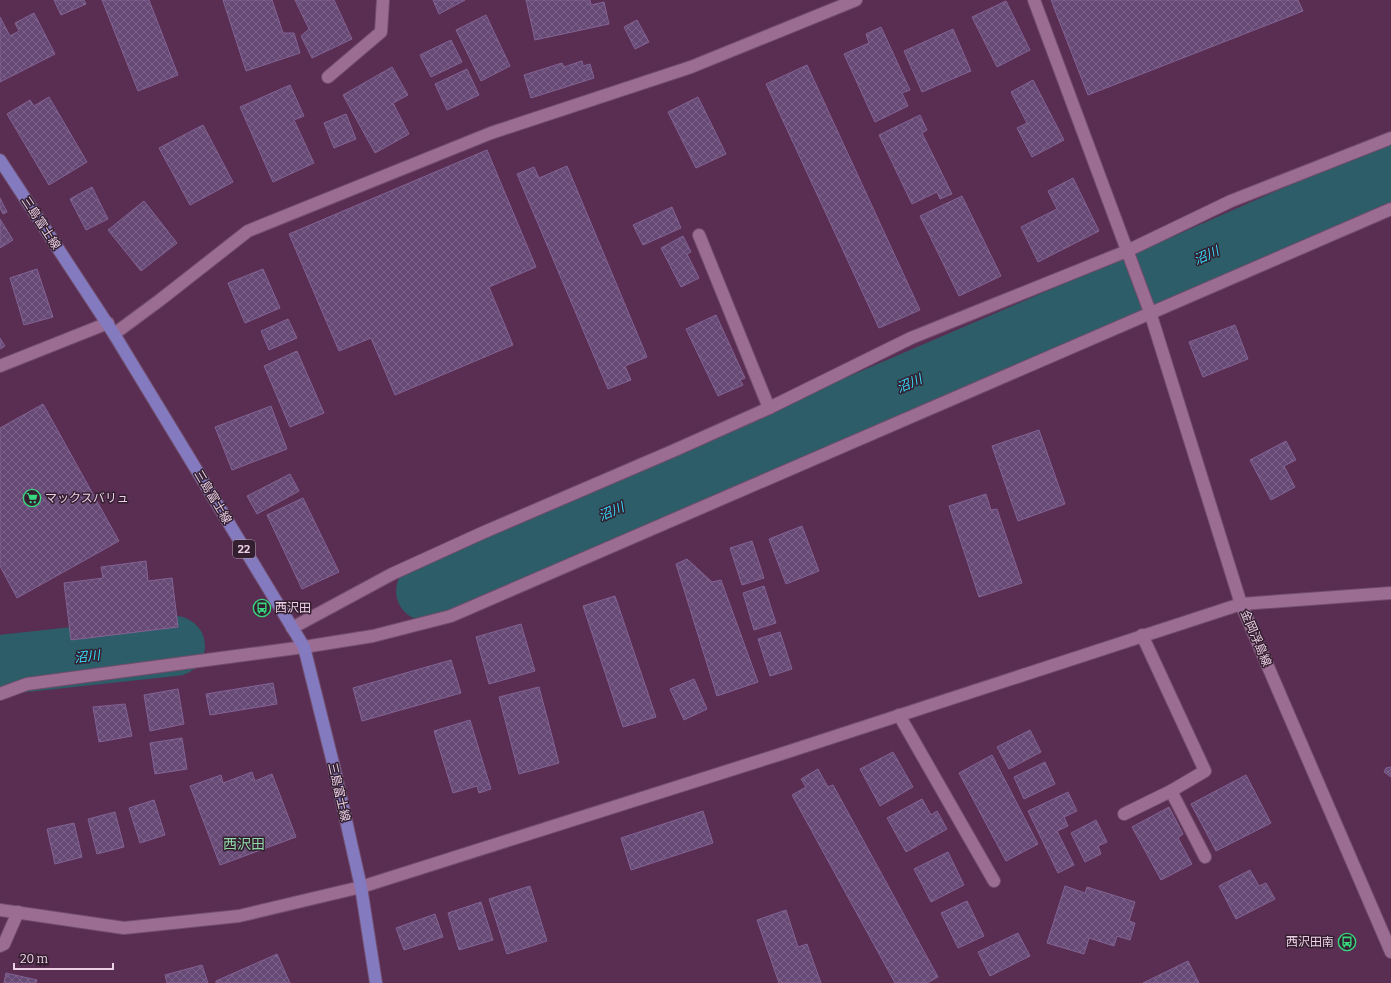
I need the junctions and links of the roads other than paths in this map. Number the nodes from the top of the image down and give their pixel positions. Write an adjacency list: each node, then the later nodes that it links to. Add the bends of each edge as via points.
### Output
1 (383, 0): 4 (street, via 380,32)
2 (856, 0): 12 (street, via 691,67 491,133 248,231)
3 (1034, 0): 9 (street, 金岡浮島線)
4 (328, 77)
5 (1391, 138): 9 (street, via 1231,201)
6 (0, 160): 11 (main road, 三島富士線 / 22)
7 (1391, 209): 10 (street)
8 (699, 235): 14 (street)
9 (1126, 251): 10 (street, 金岡浮島線); 14 (street, via 911,338)
10 (1150, 312): 16 (street, 金岡浮島線); 19 (street, via 451,616 373,636)
11 (108, 323): 12 (main road, 三島富士線 / 22); 13 (street)
12 (114, 334): 17 (main road, 三島富士線 / 22)
13 (0, 366)
14 (769, 408): 17 (street, via 482,532 392,574)
15 (1391, 593): 16 (street)
16 (1241, 604): 18 (street); 30 (street, 金岡浮島線)
17 (292, 628): 19 (main road, 三島富士線 / 22)
18 (1142, 635): 21 (street); 22 (street, via 1205,771)
19 (304, 647): 20 (street, via 27,684); 26 (main road, 三島富士線 / 22)
20 (0, 694)
21 (899, 715): 25 (street); 26 (street)
22 (1171, 790): 23 (street); 24 (street)
23 (1124, 814)
24 (1205, 857)
25 (994, 881)
26 (361, 887): 28 (street, via 239,916 124,928); 31 (main road, 三島富士線 / 22)
27 (0, 910): 28 (street)
28 (18, 912): 29 (street, via 4,944)
29 (0, 946)
30 (1391, 952)
31 (376, 983)

